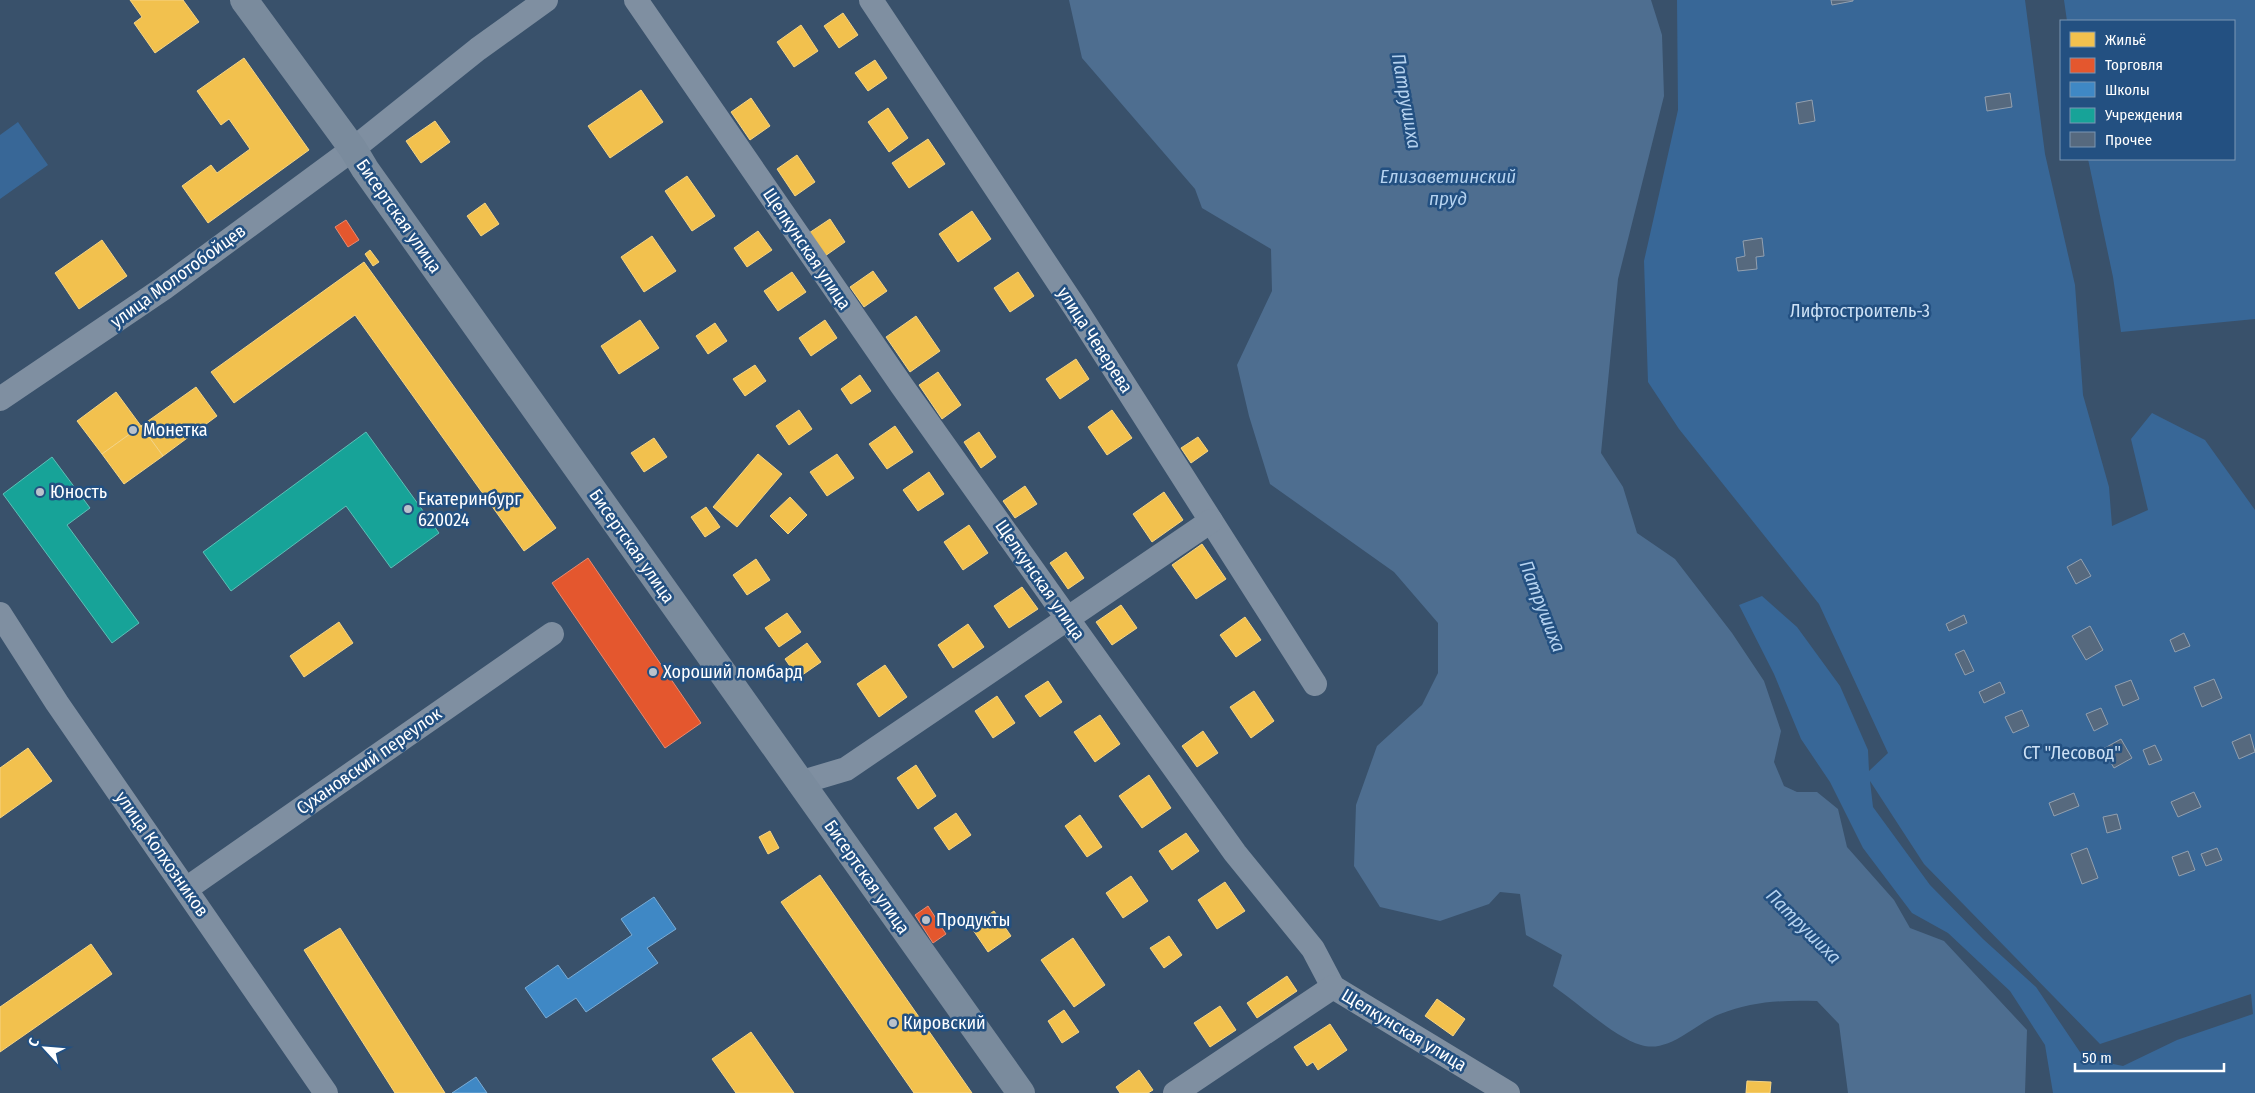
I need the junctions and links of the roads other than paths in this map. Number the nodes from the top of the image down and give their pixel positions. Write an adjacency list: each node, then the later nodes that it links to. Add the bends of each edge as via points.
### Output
1 (244, 0): 5 (main road, Бисертская улица)
2 (546, 0): 5 (street, улица Молотобойцев)
3 (636, 0): 9 (street, Щелкунская улица)
4 (871, 0): 7 (street, улица Чеверева, via 1076,309)
5 (353, 148): 6 (street, улица Молотобойцев, via 164,288); 12 (main road, Бисертская улица)
6 (0, 399)
7 (1210, 521): 9 (street); 11 (street, улица Чеверева)
8 (0, 614): 13 (street, улица Колхозников, via 57,703)
9 (1067, 618): 12 (street, via 846,769); 14 (street, Щелкунская улица, via 1235,853 1313,949)
10 (552, 634): 13 (street, Сухановский переулок)
11 (1315, 684)
12 (800, 783): 16 (main road, Бисертская улица)
13 (186, 889): 15 (street, улица Колхозников)
14 (1333, 987): 17 (street); 18 (street, Щелкунская улица)
15 (326, 1093)
16 (1021, 1093)
17 (1175, 1093)
18 (1508, 1093)

